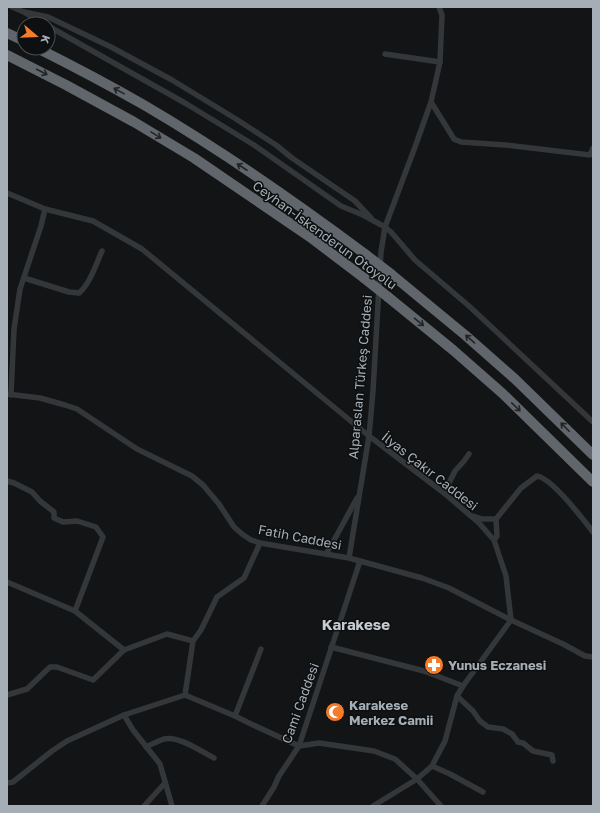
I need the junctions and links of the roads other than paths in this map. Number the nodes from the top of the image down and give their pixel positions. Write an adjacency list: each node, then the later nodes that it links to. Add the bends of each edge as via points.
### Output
1 (12, 7): 4 (street)
2 (439, 7): 5 (street)
3 (445, 7): 5 (street)
4 (24, 12): 6 (street); 17 (street, via 48,17 172,80 276,145 355,201)
5 (442, 15): 11 (street, Alparaslan Türkeş Caddesi)
6 (31, 16)
7 (56, 30): 17 (street, via 185,103 254,145 341,206)
8 (385, 54): 11 (street)
9 (7, 55): 27 (highway, Ceyhan-İskenderun Otoyolu, one-way to 27, bridge, via 66,84 194,158 310,237 453,350 502,393)
10 (54, 56): 25 (highway, Ceyhan-İskenderun Otoyolu, one-way to 10, bridge, via 466,335 365,254 204,142 144,105)
11 (440, 62): 12 (street, Alparaslan Türkeş Caddesi)
12 (431, 102): 14 (street, via 454,139 461,142); 18 (street, Alparaslan Türkeş Caddesi)
13 (593, 148): 14 (street)
14 (591, 155)
15 (7, 193): 16 (street, İlyas Çakır Caddesi)
16 (45, 209): 20 (street); 23 (street, İlyas Çakır Caddesi, via 93,221 142,249)
17 (374, 221): 18 (street)
18 (384, 227): 22 (street, via 416,260); 23 (street, Alparaslan Türkeş Caddesi, via 380,252)
19 (102, 251): 20 (street, via 87,283 79,293)
20 (24, 278): 21 (street, via 14,329)
21 (9, 394): 34 (street, Fatih Caddesi, via 40,398 77,409 137,449 192,476 220,504 234,527 251,540)
22 (592, 420)
23 (369, 436): 28 (street, İlyas Çakır Caddesi); 29 (street, Alparaslan Türkeş Caddesi)
24 (469, 454): 28 (street, via 455,470)
25 (593, 455)
26 (7, 481): 39 (street, via 32,492 40,502 54,512 54,518 63,522 77,521 96,527 103,536)
27 (593, 482)
28 (444, 493): 30 (street, İlyas Çakır Caddesi)
29 (359, 494): 35 (street); 36 (street, Alparaslan Türkeş Caddesi)
30 (468, 514): 31 (street, via 482,519); 33 (street, İlyas Çakır Caddesi)
31 (496, 518): 32 (street, via 521,488 540,476 564,497); 33 (street, via 497,536)
32 (593, 532)
33 (494, 540): 40 (street, via 506,576)
34 (260, 543): 35 (street, Fatih Caddesi); 41 (street, via 244,578 217,597)
35 (326, 554): 36 (street, Fatih Caddesi)
36 (349, 558): 37 (street, Fatih Caddesi)
37 (360, 561): 40 (street, Fatih Caddesi, via 449,588); 42 (street, Cami Caddesi)
38 (7, 582): 39 (street)
39 (75, 611): 44 (street)
40 (511, 620): 45 (street, Fatih Caddesi, via 585,656); 46 (street)
41 (193, 641): 44 (street, via 167,634); 48 (street)
42 (331, 647): 46 (street, via 424,671); 52 (street, Cami Caddesi)
43 (261, 649): 51 (street)
44 (124, 650): 47 (street, via 94,680 50,667 27,689)
45 (593, 657)
46 (463, 686): 49 (street)
47 (7, 695)
48 (185, 696): 50 (street); 51 (street)
49 (457, 696): 55 (street, via 488,727 512,734 518,742 533,751 552,755); 56 (street, via 445,741)
50 (124, 715): 53 (street); 58 (street, via 67,741 13,782)
51 (235, 716): 52 (street)
52 (299, 746): 57 (street, via 319,743 374,751 395,759); 63 (street, Cami Caddesi)
53 (146, 747): 54 (street, via 165,738 172,739); 59 (street, via 160,764)
54 (214, 758)
55 (553, 761)
56 (432, 766): 57 (street); 60 (street)
57 (417, 779): 64 (street); 65 (street)
58 (7, 783)
59 (165, 783): 61 (street); 62 (street)
60 (483, 792)
61 (144, 806)
62 (172, 806)
63 (262, 806)
64 (373, 806)
65 (441, 806)

